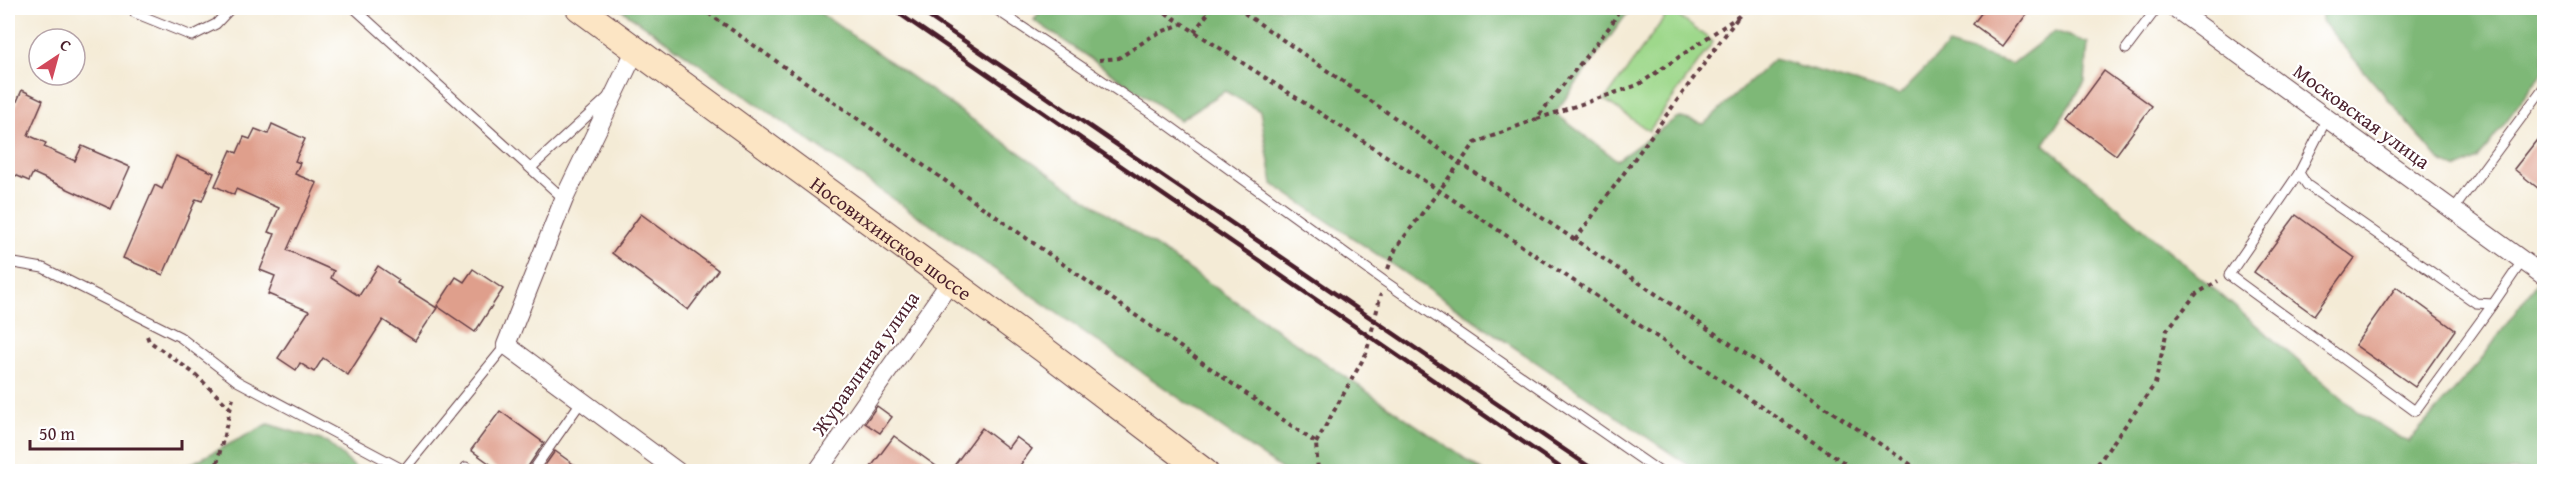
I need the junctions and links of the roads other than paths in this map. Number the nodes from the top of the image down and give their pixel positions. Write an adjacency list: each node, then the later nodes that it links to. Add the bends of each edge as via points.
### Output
1 (231, 8): 7 (lane, via 216,24 192,36)
2 (354, 8): 13 (lane)
3 (579, 8): 8 (main road, Носовихинское шоссе)
4 (994, 8): 28 (lane, via 1164,122 1384,281)
5 (2157, 8): 9 (lane)
6 (2175, 8): 12 (street, Московская улица)
7 (135, 13)
8 (636, 49): 11 (street); 20 (main road, Носовихинское шоссе)
9 (2126, 49)
10 (2544, 87): 16 (lane)
11 (616, 89): 13 (lane); 15 (street)
12 (2327, 118): 14 (lane); 16 (street, Московская улица)
13 (531, 168): 15 (lane)
14 (2299, 173): 21 (lane, via 2307,185 2476,303); 21 (lane, via 2229,275 2415,411)
15 (564, 199): 22 (street)
16 (2453, 210): 17 (street, Московская улица)
17 (2523, 260): 19 (street, Московская улица); 21 (lane)
18 (8, 262): 22 (lane, via 43,268 180,337 237,381 404,470)
19 (2544, 276)
20 (951, 281): 26 (street, Журавлиная улица); 27 (main road, Носовихинское шоссе)
21 (2493, 304)
22 (506, 345): 23 (street)
23 (581, 402): 24 (lane); 25 (street)
24 (532, 471)
25 (678, 471)
26 (817, 471)
27 (1205, 471)
28 (1660, 471)

